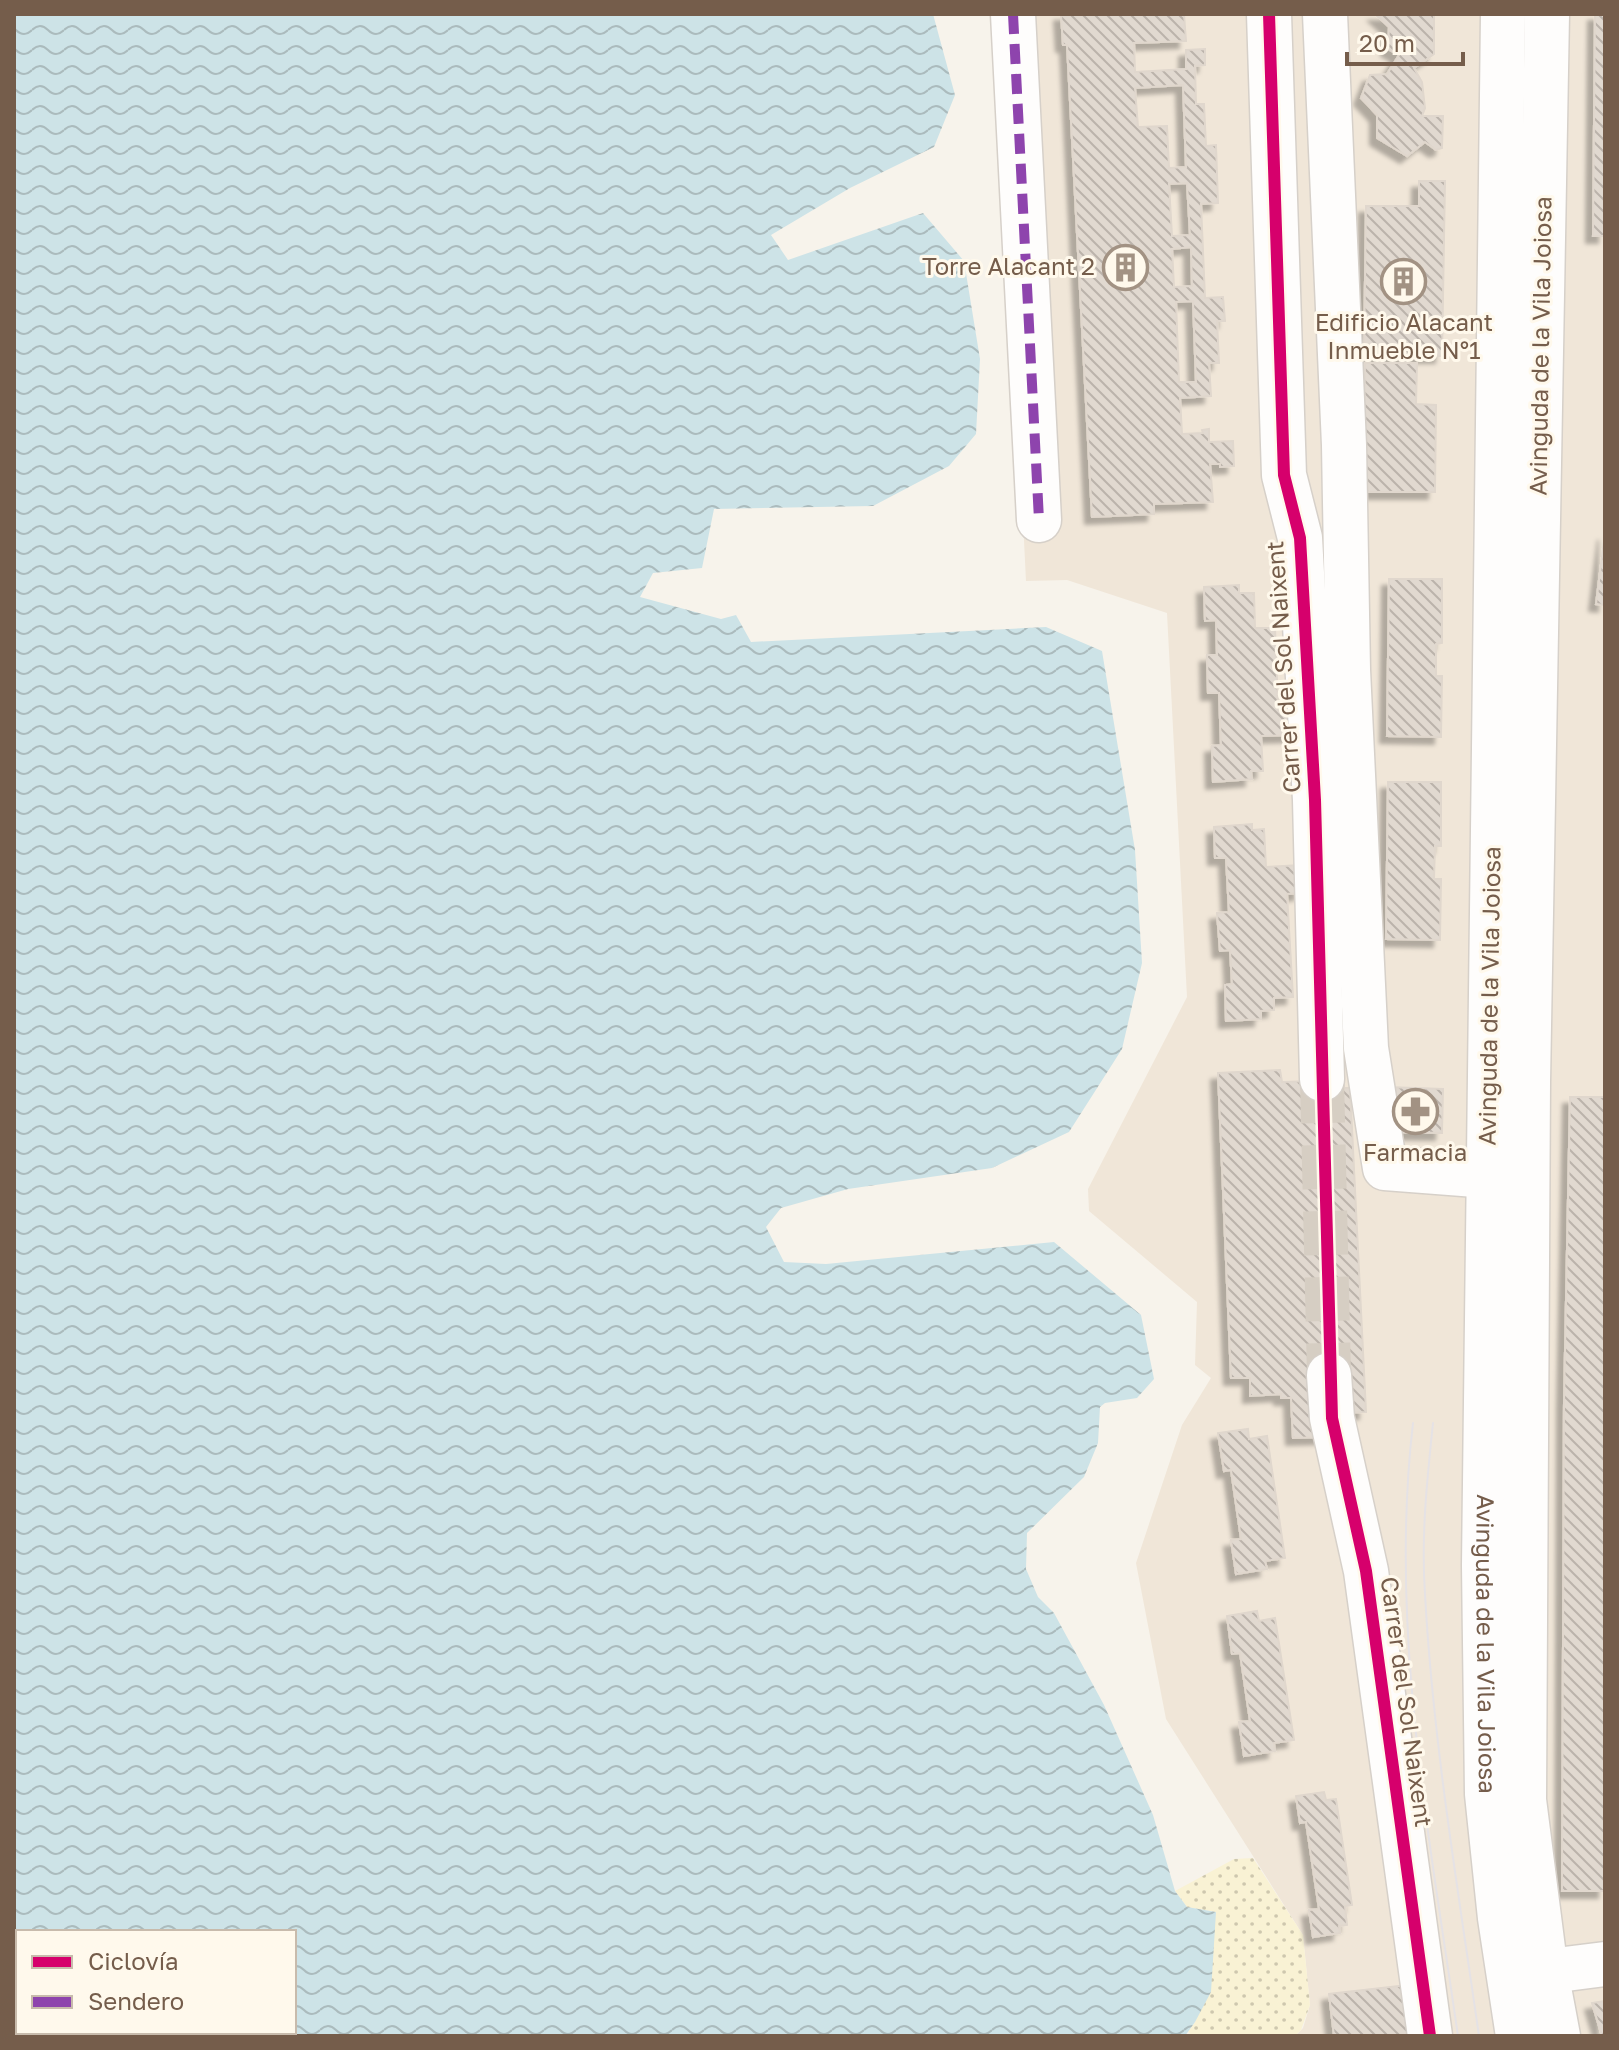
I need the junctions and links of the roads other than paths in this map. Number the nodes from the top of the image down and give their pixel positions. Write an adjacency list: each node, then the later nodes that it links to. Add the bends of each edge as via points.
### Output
1 (1013, 14): 6 (street)
2 (1269, 14): 7 (street, Carrer del Sol Naixent, via 1284,475 1300,538 1315,800)
3 (1325, 14): 8 (street, via 1366,1048 1385,1168)
4 (1503, 14): 8 (street, Avinguda de la Vila Joiosa)
5 (1547, 14): 8 (street, Avinguda de la Vila Joiosa)
6 (1039, 520)
7 (1322, 1079)
8 (1508, 1170): 11 (street, Avinguda de la Vila Joiosa)
9 (1329, 1375): 12 (street, Carrer del Sol Naixent, via 1332,1418 1366,1571)
10 (1605, 1964): 11 (street)
11 (1527, 1974): 13 (street, Avinguda de la Vila Joiosa); 14 (street, Avinguda de la Vila Joiosa)
12 (1430, 2036)
13 (1518, 2036)
14 (1558, 2036)

